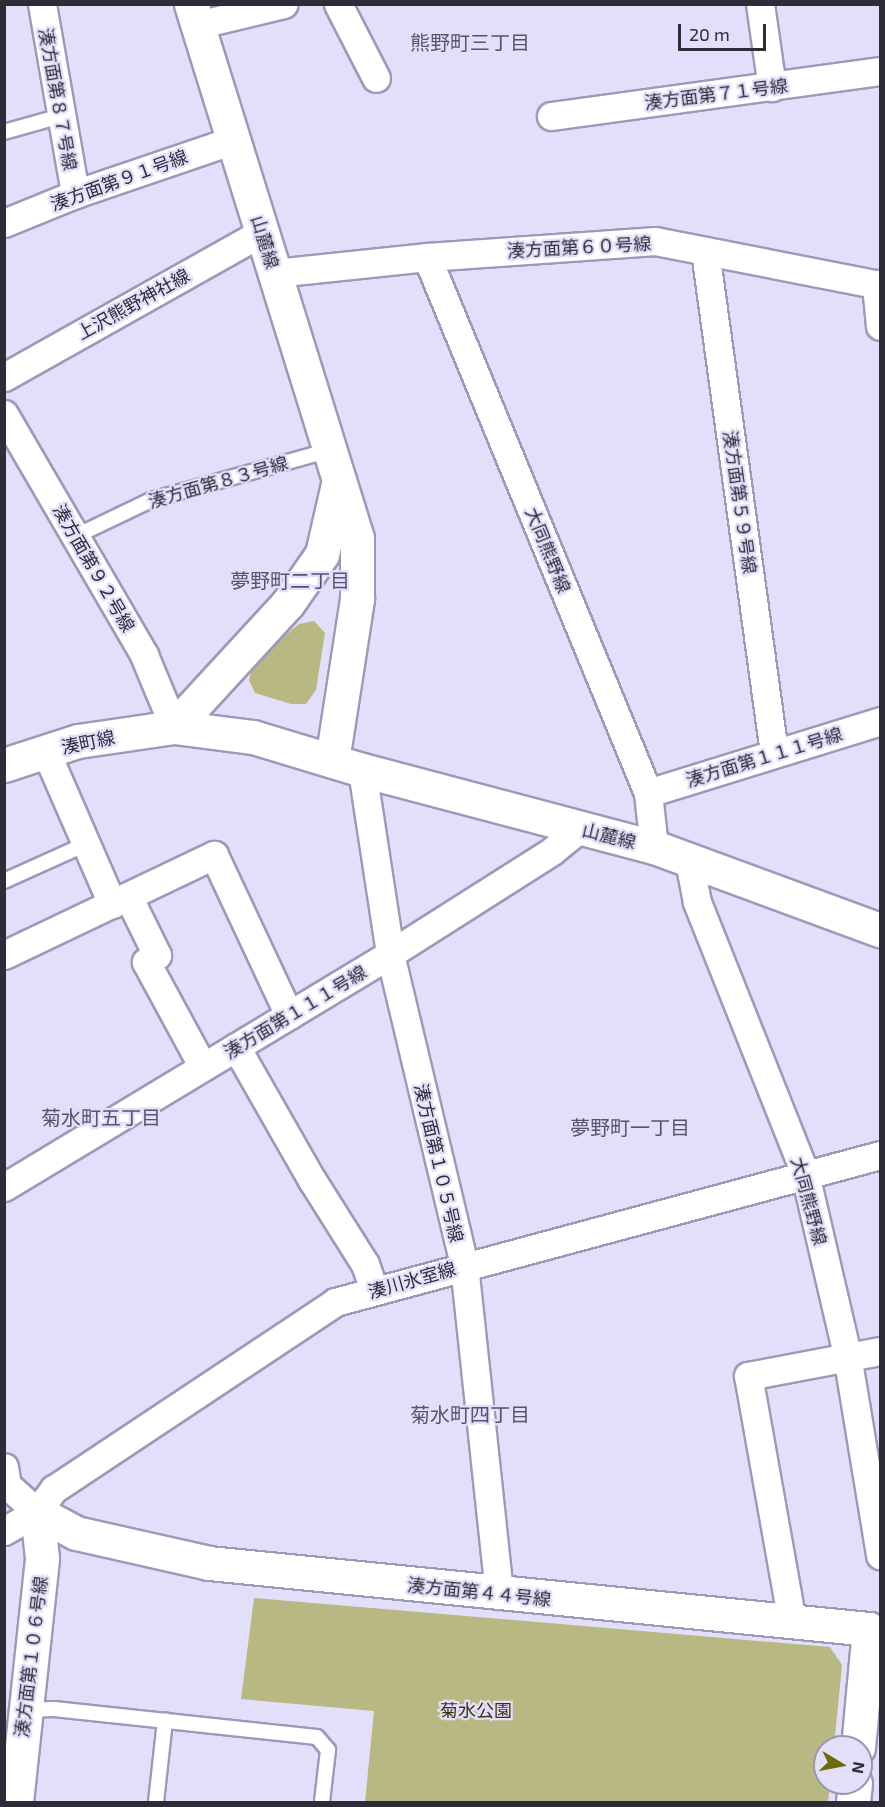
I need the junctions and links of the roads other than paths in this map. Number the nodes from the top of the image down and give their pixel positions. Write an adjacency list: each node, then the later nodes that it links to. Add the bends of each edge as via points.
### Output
1 (42, 4): 9 (street, 湊方面第８７号線)
2 (284, 4): 5 (street)
3 (338, 4): 7 (street)
4 (760, 4): 8 (street)
5 (194, 14): 12 (main road, 山麓線)
6 (880, 71): 8 (street, 湊方面第７１号線)
7 (376, 78)
8 (772, 87): 10 (street, 湊方面第７１号線)
9 (61, 116): 11 (lane); 13 (street, 湊方面第８７号線)
10 (551, 116)
11 (4, 132)
12 (234, 140): 13 (street, 湊方面第９１号線); 15 (main road, 山麓線)
13 (75, 194): 14 (street, 湊方面第９１号線)
14 (4, 224)
15 (262, 232): 18 (main road, 山麓線); 21 (street, 上沢熊野神社線)
16 (705, 251): 17 (street, 湊方面第６０号線, via 655,241); 19 (street, 湊方面第６０号線); 28 (street, 湊方面第５９号線)
17 (427, 257): 18 (street, 湊方面第６０号線); 31 (street, 大同熊野線)
18 (275, 273): 23 (main road, 山麓線)
19 (878, 284): 20 (street)
20 (880, 326)
21 (4, 377)
22 (4, 414): 24 (street, 湊方面第９２号線)
23 (334, 465): 24 (lane, 湊方面第８３号線, via 151,500); 26 (main road, via 322,554 288,603); 30 (main road, 山麓線, via 357,538)
24 (76, 537): 26 (street, 湊方面第９２号線, via 144,654)
25 (880, 721): 28 (street, 湊方面第１１１号線)
26 (174, 727): 27 (main road, 湊町線, via 78,741); 30 (main road, 山麓線, via 253,737)
27 (46, 752): 29 (main road, 湊町線); 33 (street)
28 (774, 753): 31 (street, 湊方面第１１１号線)
29 (4, 765)
30 (347, 765): 32 (main road, 山麓線); 39 (street, 湊方面第１０５号線)
31 (648, 793): 34 (street, 大同熊野線)
32 (580, 828): 34 (main road, 山麓線); 39 (street, 湊方面第１１１号線, via 552,851)
33 (86, 844): 36 (lane); 37 (street)
34 (654, 847): 35 (main road, 山麓線)
35 (689, 861): 38 (main road, 山麓線); 45 (street, 大同熊野線, via 697,902)
36 (4, 881)
37 (120, 900): 40 (street); 41 (street, via 214,855); 43 (street, via 157,955 146,962)
38 (880, 930)
39 (390, 954): 41 (street, 湊方面第１１１号線); 47 (street, 湊方面第１０５号線)
40 (4, 955)
41 (289, 1015): 42 (street, 湊方面第１１１号線)
42 (236, 1047): 43 (street, 湊方面第１１１号線); 48 (street, via 365,1264)
43 (203, 1067): 46 (street, 湊方面第１１１号線)
44 (880, 1155): 45 (street, 湊川氷室線)
45 (805, 1174): 47 (street, 湊川氷室線); 50 (street, 大同熊野線)
46 (4, 1187)
47 (464, 1265): 48 (street, 湊川氷室線); 55 (street, 湊方面第１０５号線)
48 (374, 1290): 52 (street, 湊川氷室線, via 326,1309 54,1489)
49 (880, 1351): 50 (street)
50 (847, 1355): 54 (street, 大同熊野線); 56 (street, via 829,1364 748,1376)
51 (4, 1467): 52 (street, 湊方面第４４号線, via 8,1485)
52 (37, 1512): 53 (street, 湊川氷室線); 55 (main road, 湊方面第４４号線, via 76,1533 209,1563); 58 (main road, 湊方面第１０６号線, via 42,1558)
53 (4, 1531)
54 (880, 1555)
55 (499, 1595): 56 (main road, 湊方面第４４号線)
56 (792, 1622): 57 (main road, 湊方面第４４号線)
57 (875, 1625): 60 (main road, 湊方面第４４号線)
58 (14, 1708): 59 (lane); 61 (main road, 湊方面第１０６号線)
59 (165, 1720): 62 (lane); 63 (lane, via 317,1737 328,1750)
60 (860, 1735)
61 (16, 1803)
62 (156, 1803)
63 (322, 1803)

